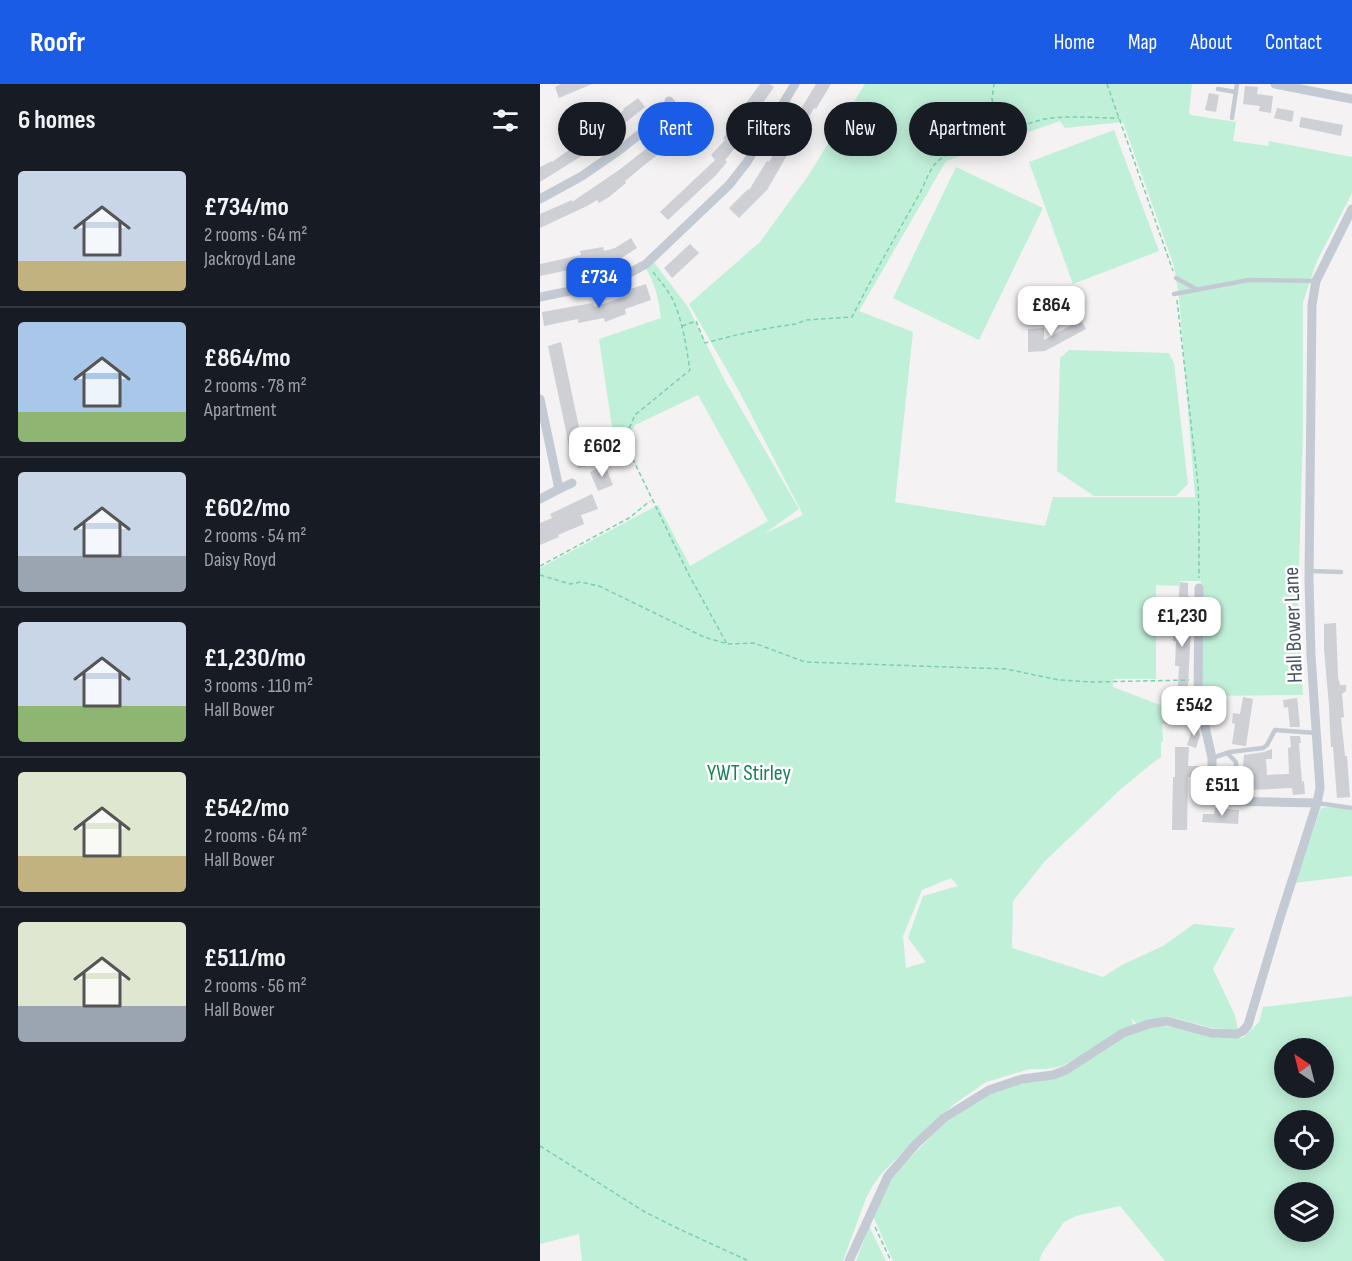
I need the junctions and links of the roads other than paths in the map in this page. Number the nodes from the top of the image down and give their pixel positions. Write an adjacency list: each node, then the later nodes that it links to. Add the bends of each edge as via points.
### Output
1 (795, 84): 15 (street, via 729,185 646,264 599,285)
2 (1237, 84): 5 (lane)
3 (1275, 84): 6 (street)
4 (1218, 89): 5 (lane)
5 (1236, 92): 7 (lane)
6 (1352, 99)
7 (1232, 118)
8 (638, 136): 9 (street, via 582,176)
9 (540, 199)
10 (1352, 208): 12 (street, Hall Bower Lane)
11 (1176, 278): 13 (lane)
12 (1316, 281): 13 (lane, via 1249,280); 20 (street, Hall Bower Lane, via 1312,305)
13 (1196, 289): 14 (lane)
14 (1175, 293)
15 (540, 297)
16 (540, 399): 18 (street)
17 (572, 483): 18 (street)
18 (559, 489): 19 (street)
19 (540, 499)
20 (1309, 571): 21 (lane); 23 (street, Hall Bower Lane)
21 (1341, 572)
22 (1198, 588): 25 (street, via 1198,702)
23 (1316, 733): 24 (lane, via 1275,730 1263,748); 27 (street, Hall Bower Lane, via 1320,788)
24 (1227, 753): 25 (lane); 26 (lane, via 1236,762)
25 (1212, 758): 27 (street, via 1212,786 1221,801)
26 (1236, 774)
27 (1317, 802): 28 (lane); 29 (street, Hall Bower Lane, via 1243,1031 1211,1034 1167,1021 1149,1024 1123,1033 1066,1070 989,1090 945,1118 916,1143 888,1176)
28 (1352, 808)
29 (849, 1261)

